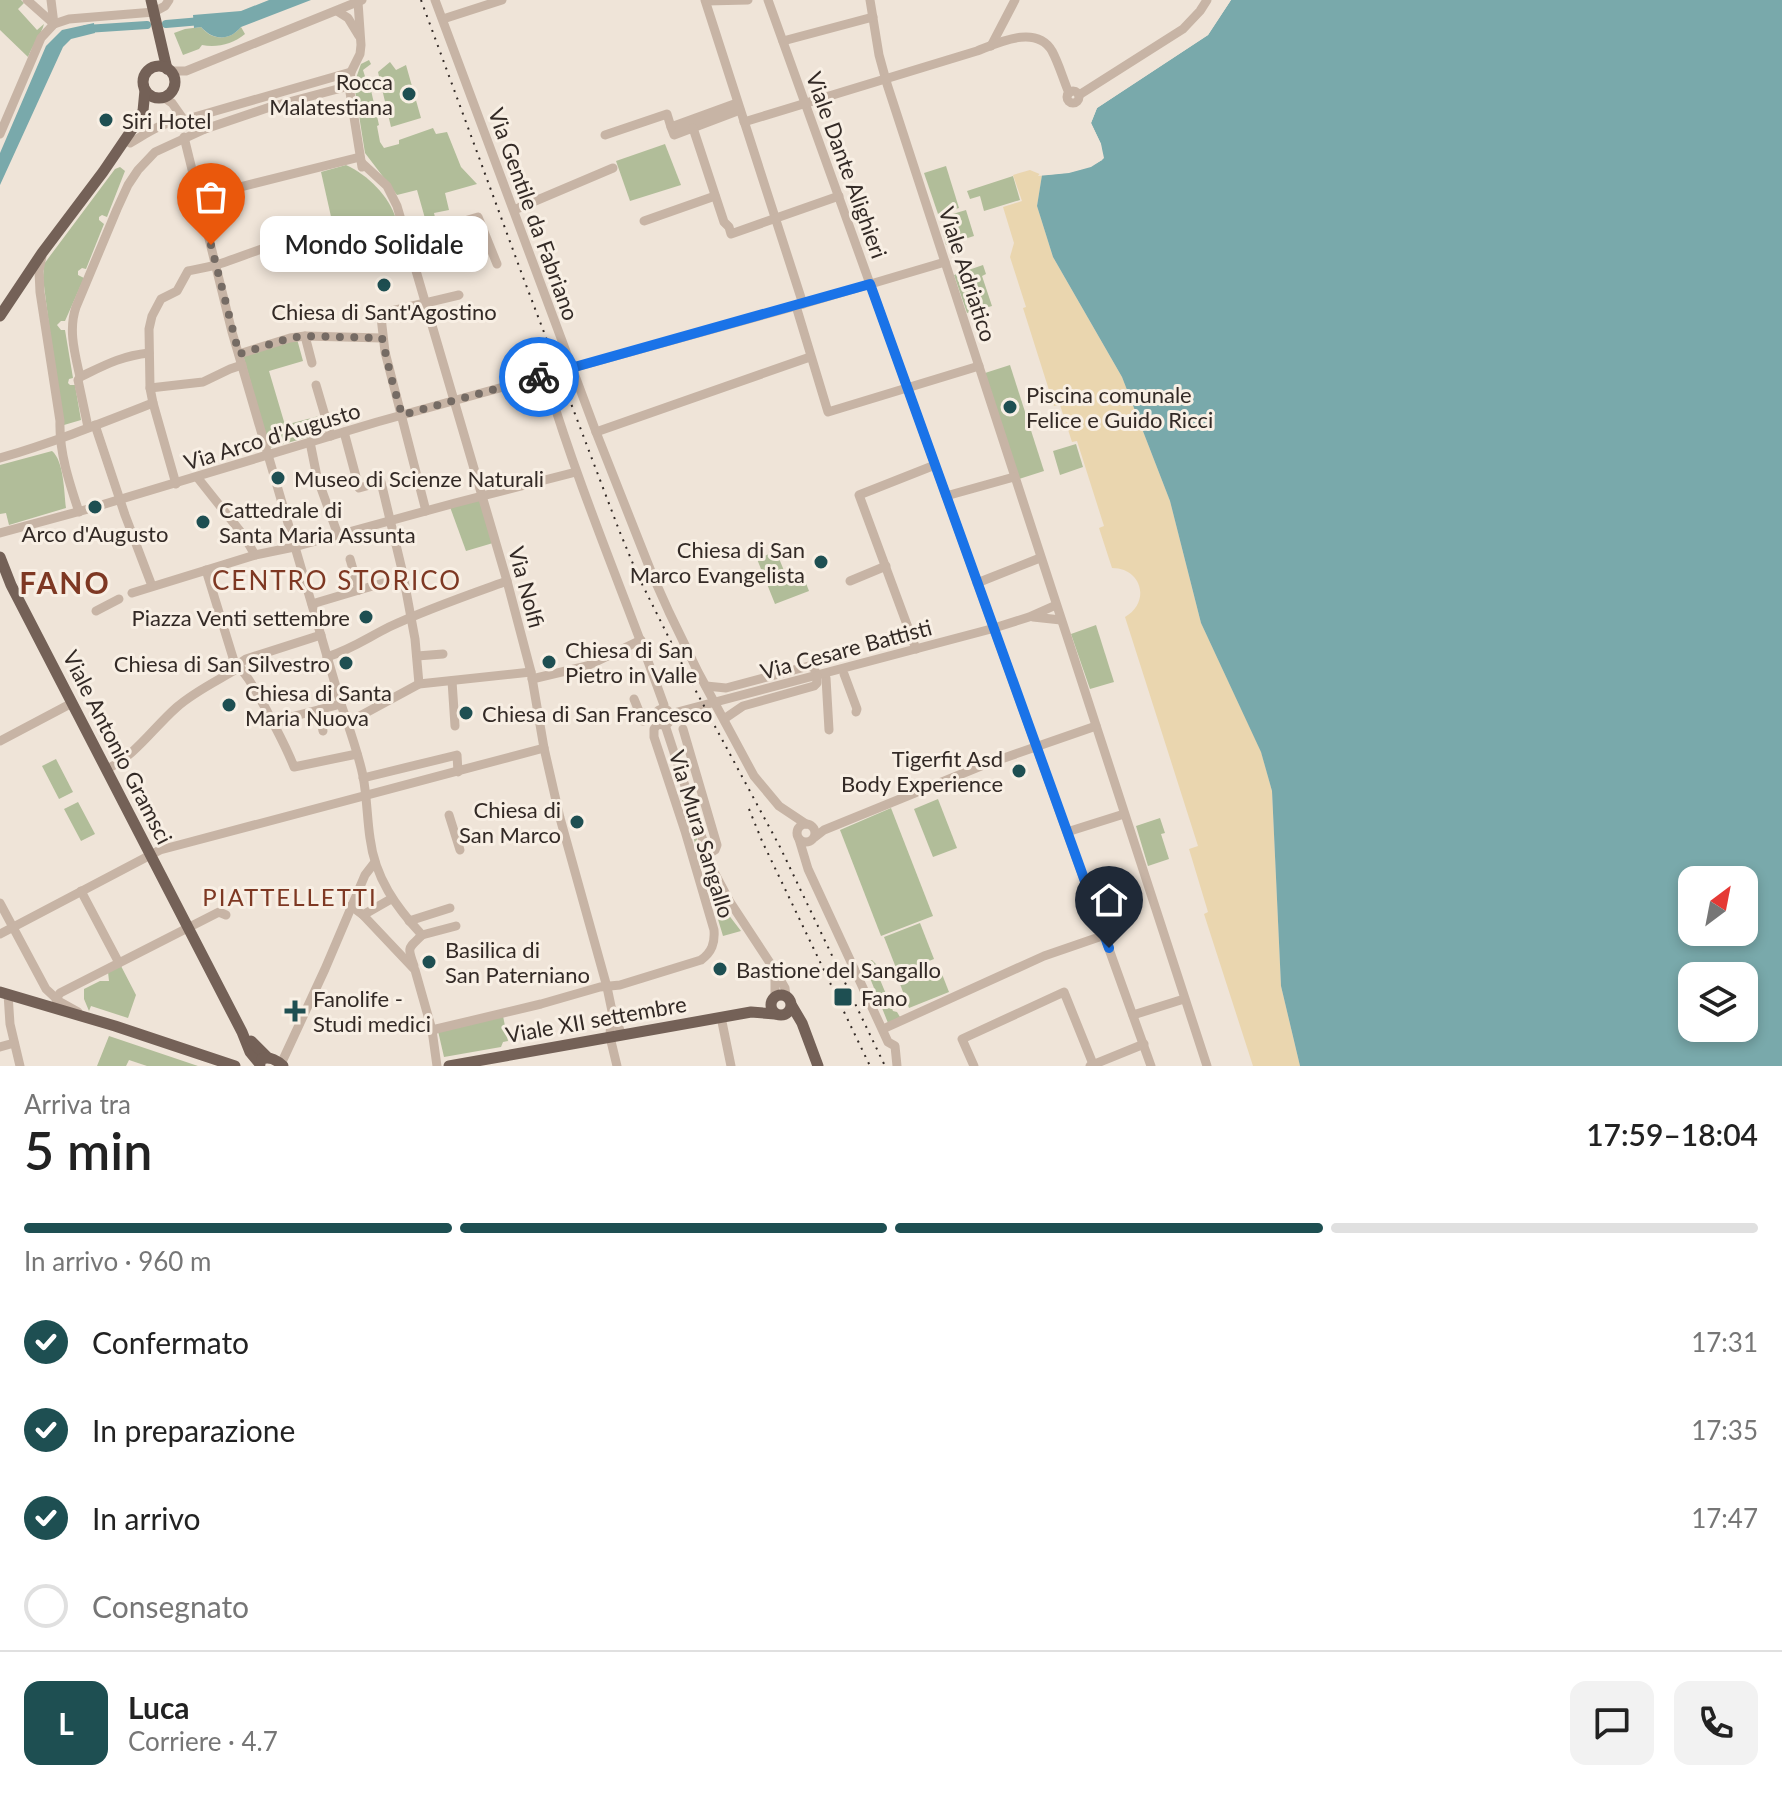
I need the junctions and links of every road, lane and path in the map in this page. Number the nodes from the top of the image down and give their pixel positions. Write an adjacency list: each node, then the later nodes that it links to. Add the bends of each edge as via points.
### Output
1 (27, 0): 14 (street)
2 (167, 0): 13 (street, via 165,6)
3 (435, 0): 17 (street, Via Gentile da Fabriano)
4 (502, 0): 17 (street)
5 (705, 0): 6 (street); 31 (street)
6 (748, 0)
7 (768, 0): 20 (street, Viale Dante Alighieri)
8 (870, 0): 16 (street, Viale Adriatico)
9 (1015, 0): 21 (street)
10 (1207, 0): 21 (street, via 1183,29 1074,94 1046,44 1025,36)
11 (360, 1): 15 (street); 19 (street)
12 (51, 2): 14 (street); 18 (street)
13 (153, 4): 18 (street); 22 (main road)
14 (38, 11): 18 (street)
15 (337, 11): 19 (street); 24 (street, via 186,71)
16 (873, 17): 20 (street); 26 (street, Viale Adriatico)
17 (443, 19): 48 (street, Via Gentile da Fabriano)
18 (54, 24): 38 (street, via 41,38)
19 (361, 39): 25 (street)
20 (783, 41): 30 (street, Viale Dante Alighieri)
21 (991, 46): 26 (street)
22 (163, 49): 23 (main road); 24 (main road)
23 (153, 68): 24 (main road); 28 (main road, via 144,77)
24 (168, 70): 29 (main road, via 174,86)
25 (351, 72): 27 (street); 32 (street)
26 (886, 79): 30 (street); 54 (street, Viale Adriatico)
27 (349, 86): 37 (street); 42 (street)
28 (145, 90): 29 (main road); 44 (main road, via 140,118)
29 (161, 98): 33 (street); 41 (main road)
30 (805, 104): 34 (street); 46 (street, Viale Dante Alighieri)
31 (738, 106): 34 (street); 35 (street); 36 (street)
32 (200, 115): 33 (street); 37 (street)
33 (184, 120): 41 (street)
34 (744, 122): 49 (street)
35 (671, 127): 36 (street, via 674,135); 39 (street, via 667,114)
36 (693, 128): 45 (street)
37 (205, 129): 40 (street)
38 (0, 134)
39 (605, 135)
40 (184, 137): 47 (street); 72 (street, via 151,155 117,209 74,315)
41 (130, 143): 44 (main road)
42 (361, 160): 47 (street); 51 (street, Via Nolfi, via 387,186)
43 (613, 168): 48 (street)
44 (103, 172): 53 (main road)
45 (715, 196): 49 (street, via 731,234); 50 (street)
46 (839, 196): 49 (street); 58 (street, Viale Dante Alighieri)
47 (200, 197): 56 (street)
48 (514, 210): 82 (street, Via Gentile da Fabriano)
49 (775, 219): 62 (street)
50 (644, 221)
51 (403, 224): 52 (street, Via Nolfi); 56 (street, via 280,243)
52 (407, 238): 55 (street, via 478,217); 61 (street, Via Nolfi)
53 (42, 253): 57 (main road); 59 (street)
54 (945, 262): 58 (street, Via Arco d'Augusto); 71 (street, Viale Adriatico)
55 (497, 264)
56 (216, 265): 66 (street, via 188,271 178,289 161,299 149,329); 67 (street)
57 (22, 282): 59 (street); 63 (main road)
58 (870, 284): 62 (street, Via Arco d'Augusto); 76 (street, Viale Dante Alighieri)
59 (40, 292): 84 (street)
60 (459, 295): 61 (street)
61 (426, 304): 65 (street, via 383,313); 77 (street, Via Nolfi)
62 (800, 305): 68 (street); 73 (street, Via Arco d'Augusto, via 577,367)
63 (0, 316)
64 (305, 336): 65 (street); 67 (street); 69 (street)
65 (382, 338): 79 (street, via 386,378)
66 (149, 353): 72 (street, via 119,358); 75 (street)
67 (239, 354): 70 (street)
68 (810, 357): 76 (street, via 828,412); 82 (street)
69 (312, 363)
70 (242, 365): 75 (street, via 203,382); 86 (street)
71 (979, 366): 76 (street); 91 (street, Viale Adriatico)
72 (80, 377): 80 (street)
73 (548, 380): 77 (street, Via Arco d'Augusto); 89 (street)
74 (316, 385): 83 (street)
75 (150, 388): 78 (street)
76 (907, 388): 88 (street, Viale Dante Alighieri)
77 (454, 401): 79 (street, Via Arco d'Augusto); 93 (street, Via Nolfi)
78 (153, 403): 80 (street); 92 (street)
79 (402, 415): 81 (street, Via Arco d'Augusto); 96 (street)
80 (92, 426): 84 (street); 95 (street)
81 (344, 432): 83 (street, Via Arco d'Augusto); 98 (street, via 359,488 381,482)
82 (596, 432): 137 (street, Via Gentile da Fabriano, via 652,574)
83 (331, 436): 85 (street, Via Arco d'Augusto)
84 (60, 438): 87 (street); 97 (street)
85 (310, 442): 86 (street, Via Arco d'Augusto); 100 (street)
86 (267, 455): 90 (street, Via Arco d'Augusto); 101 (street)
87 (0, 458)
88 (935, 465): 94 (street, Viale Dante Alighieri); 106 (street, via 859,495)
89 (576, 472): 93 (street); 126 (street)
90 (197, 477): 92 (street, Via Arco d'Augusto); 102 (street)
91 (1014, 477): 94 (street); 104 (street, Viale Adriatico)
92 (176, 484): 95 (street, Via Arco d'Augusto)
93 (483, 496): 96 (street); 110 (street, Via Nolfi)
94 (946, 496): 112 (street, Viale Dante Alighieri)
95 (120, 499): 97 (street, Via Arco d'Augusto); 114 (street)
96 (426, 511): 98 (street)
97 (79, 512): 99 (street, Via Arco d'Augusto)
98 (391, 520): 100 (street); 109 (street)
99 (0, 533)
100 (338, 535): 101 (street)
101 (294, 547): 102 (street); 118 (street)
102 (255, 555): 108 (street)
103 (0, 557): 113 (main road, Viale Antonio Gramsci)
104 (1040, 558): 112 (street); 119 (street, Viale Adriatico)
105 (350, 559): 115 (street)
106 (886, 566): 111 (street); 127 (street)
107 (0, 569): 113 (main road, Viale Antonio Gramsci)
108 (206, 570): 114 (street); 131 (street)
109 (404, 578): 115 (street); 122 (street)
110 (507, 581): 122 (street); 133 (street, Via Nolfi)
111 (850, 581)
112 (977, 583): 124 (street, Viale Dante Alighieri)
113 (11, 585): 139 (main road, Viale Antonio Gramsci)
114 (152, 586): 116 (street)
115 (359, 590): 118 (street)
116 (132, 593)
117 (118, 599): 120 (street)
118 (312, 604): 125 (street)
119 (1056, 605): 121 (street, Via Cesare Battisti); 123 (street, Viale Adriatico)
120 (96, 611)
121 (1029, 617): 123 (street, Via Cesare Battisti); 124 (street, Via Cesare Battisti)
122 (412, 618): 129 (street); 130 (street)
123 (1061, 620): 149 (street, Viale Adriatico)
124 (994, 628): 127 (street, Via Cesare Battisti); 154 (street, Viale Dante Alighieri)
125 (321, 635): 130 (street); 131 (street, via 246,659)
126 (641, 640): 133 (street, via 587,666); 142 (street)
127 (916, 649): 135 (street, Via Cesare Battisti)
128 (443, 654): 129 (street)
129 (417, 656): 136 (street)
130 (327, 657): 140 (street)
131 (239, 666): 147 (street); 157 (street, via 192,695 123,761)
132 (844, 674): 143 (street)
133 (531, 676): 134 (street); 155 (street, Via Nolfi)
134 (452, 681): 136 (street); 148 (street)
135 (823, 681): 137 (street, via 809,666 726,688); 142 (street, Via Cesare Battisti); 144 (street, via 743,706); 151 (street)
136 (419, 684): 146 (street)
137 (706, 686): 144 (street, Via Gentile da Fabriano)
138 (634, 699): 145 (street, via 643,721)
139 (72, 703): 153 (street); 157 (main road, Viale Antonio Gramsci)
140 (341, 704): 141 (street); 146 (street)
141 (319, 710): 147 (street); 152 (street)
142 (667, 712): 145 (street, via 669,722)
143 (856, 712)
144 (724, 719): 161 (street, Via Gentile da Fabriano, via 754,776)
145 (659, 722): 171 (street, via 667,728); 190 (street, Via Mura Sangallo, via 654,737 714,939 701,960)
146 (347, 723): 156 (street)
147 (275, 725): 156 (street, via 294,767)
148 (455, 726)
149 (1096, 726): 154 (street); 162 (street, Viale Adriatico)
150 (683, 729): 171 (street, via 717,845)
151 (829, 730)
152 (323, 731)
153 (0, 741)
154 (1037, 747): 165 (street); 166 (street, Viale Dante Alighieri)
155 (544, 748): 158 (street); 190 (street, Via Nolfi)
156 (357, 754): 159 (street)
157 (107, 769): 170 (main road, Viale Antonio Gramsci)
158 (458, 772): 159 (street, via 457,755); 160 (street)
159 (363, 778): 160 (street)
160 (366, 796): 170 (street); 172 (street)
161 (789, 814): 164 (street, Via Gentile da Fabriano); 167 (street, Via Gentile da Fabriano)
162 (1124, 814): 166 (street); 193 (street, Viale Adriatico)
163 (449, 815): 169 (street)
164 (809, 825): 165 (street); 167 (street, via 799,827); 168 (street)
165 (836, 825): 168 (street)
166 (1067, 832): 187 (street, Viale Dante Alighieri)
167 (798, 836): 168 (street, via 804,842); 173 (street, Via Gentile da Fabriano)
168 (814, 838): 173 (street)
169 (460, 850)
170 (151, 855): 174 (street); 184 (main road, Viale Antonio Gramsci)
171 (707, 855): 194 (street, via 726,896 785,988)
172 (375, 862): 175 (street); 177 (street)
173 (808, 869): 200 (street, Via Gentile da Fabriano)
174 (81, 891): 183 (street); 188 (street)
175 (391, 899): 180 (street); 181 (street)
176 (0, 903): 183 (street)
177 (351, 906): 180 (street); 208 (street)
178 (450, 908): 181 (street)
179 (226, 915): 184 (street, via 219,912)
180 (363, 915): 189 (street)
181 (409, 921): 186 (street)
182 (456, 926): 186 (street)
183 (13, 927): 185 (street); 192 (street)
184 (188, 927): 188 (street); 207 (main road, Viale Antonio Gramsci, via 250,1052)
185 (0, 934)
186 (422, 935): 189 (street, via 409,951)
187 (1105, 935): 197 (street, Viale Dante Alighieri); 200 (street, via 1044,956)
188 (119, 963): 192 (street)
189 (415, 970): 201 (street)
190 (607, 987): 201 (street, Via Mura Sangallo); 202 (street, Via Nolfi)
191 (4, 993): 198 (main road); 204 (street)
192 (56, 999): 198 (street)
193 (1184, 999): 197 (street); 220 (street, Viale Adriatico)
194 (781, 1000): 195 (main road, Viale XII settembre); 196 (main road, via 772,1009); 196 (main road, via 789,1012); 203 (main road, via 797,1012)
195 (751, 1012): 196 (main road, Viale XII settembre); 199 (main road, Viale XII settembre)
196 (778, 1015): 203 (main road)
197 (1133, 1015): 205 (street, Viale Dante Alighieri)
198 (87, 1017): 211 (main road)
199 (721, 1017): 202 (main road, Viale XII settembre); 215 (street)
200 (883, 1029): 217 (street, Via Gentile da Fabriano, via 895,1046)
201 (432, 1030): 212 (street)
202 (616, 1036): 213 (main road, Viale XII settembre); 214 (street, Via Nolfi)
203 (807, 1037): 216 (main road)
204 (14, 1043): 206 (street); 210 (street)
205 (1144, 1044): 209 (street); 219 (street, Viale Dante Alighieri)
206 (0, 1047)
207 (262, 1062): 208 (main road)
208 (282, 1065)
209 (1092, 1065): 218 (street, via 1064,992 962,1039)
210 (20, 1066)
211 (235, 1066)
212 (437, 1066)
213 (449, 1066)
214 (617, 1066)
215 (731, 1066)
216 (818, 1066)
217 (897, 1066)
218 (974, 1066)
219 (1151, 1066)
220 (1207, 1066)

